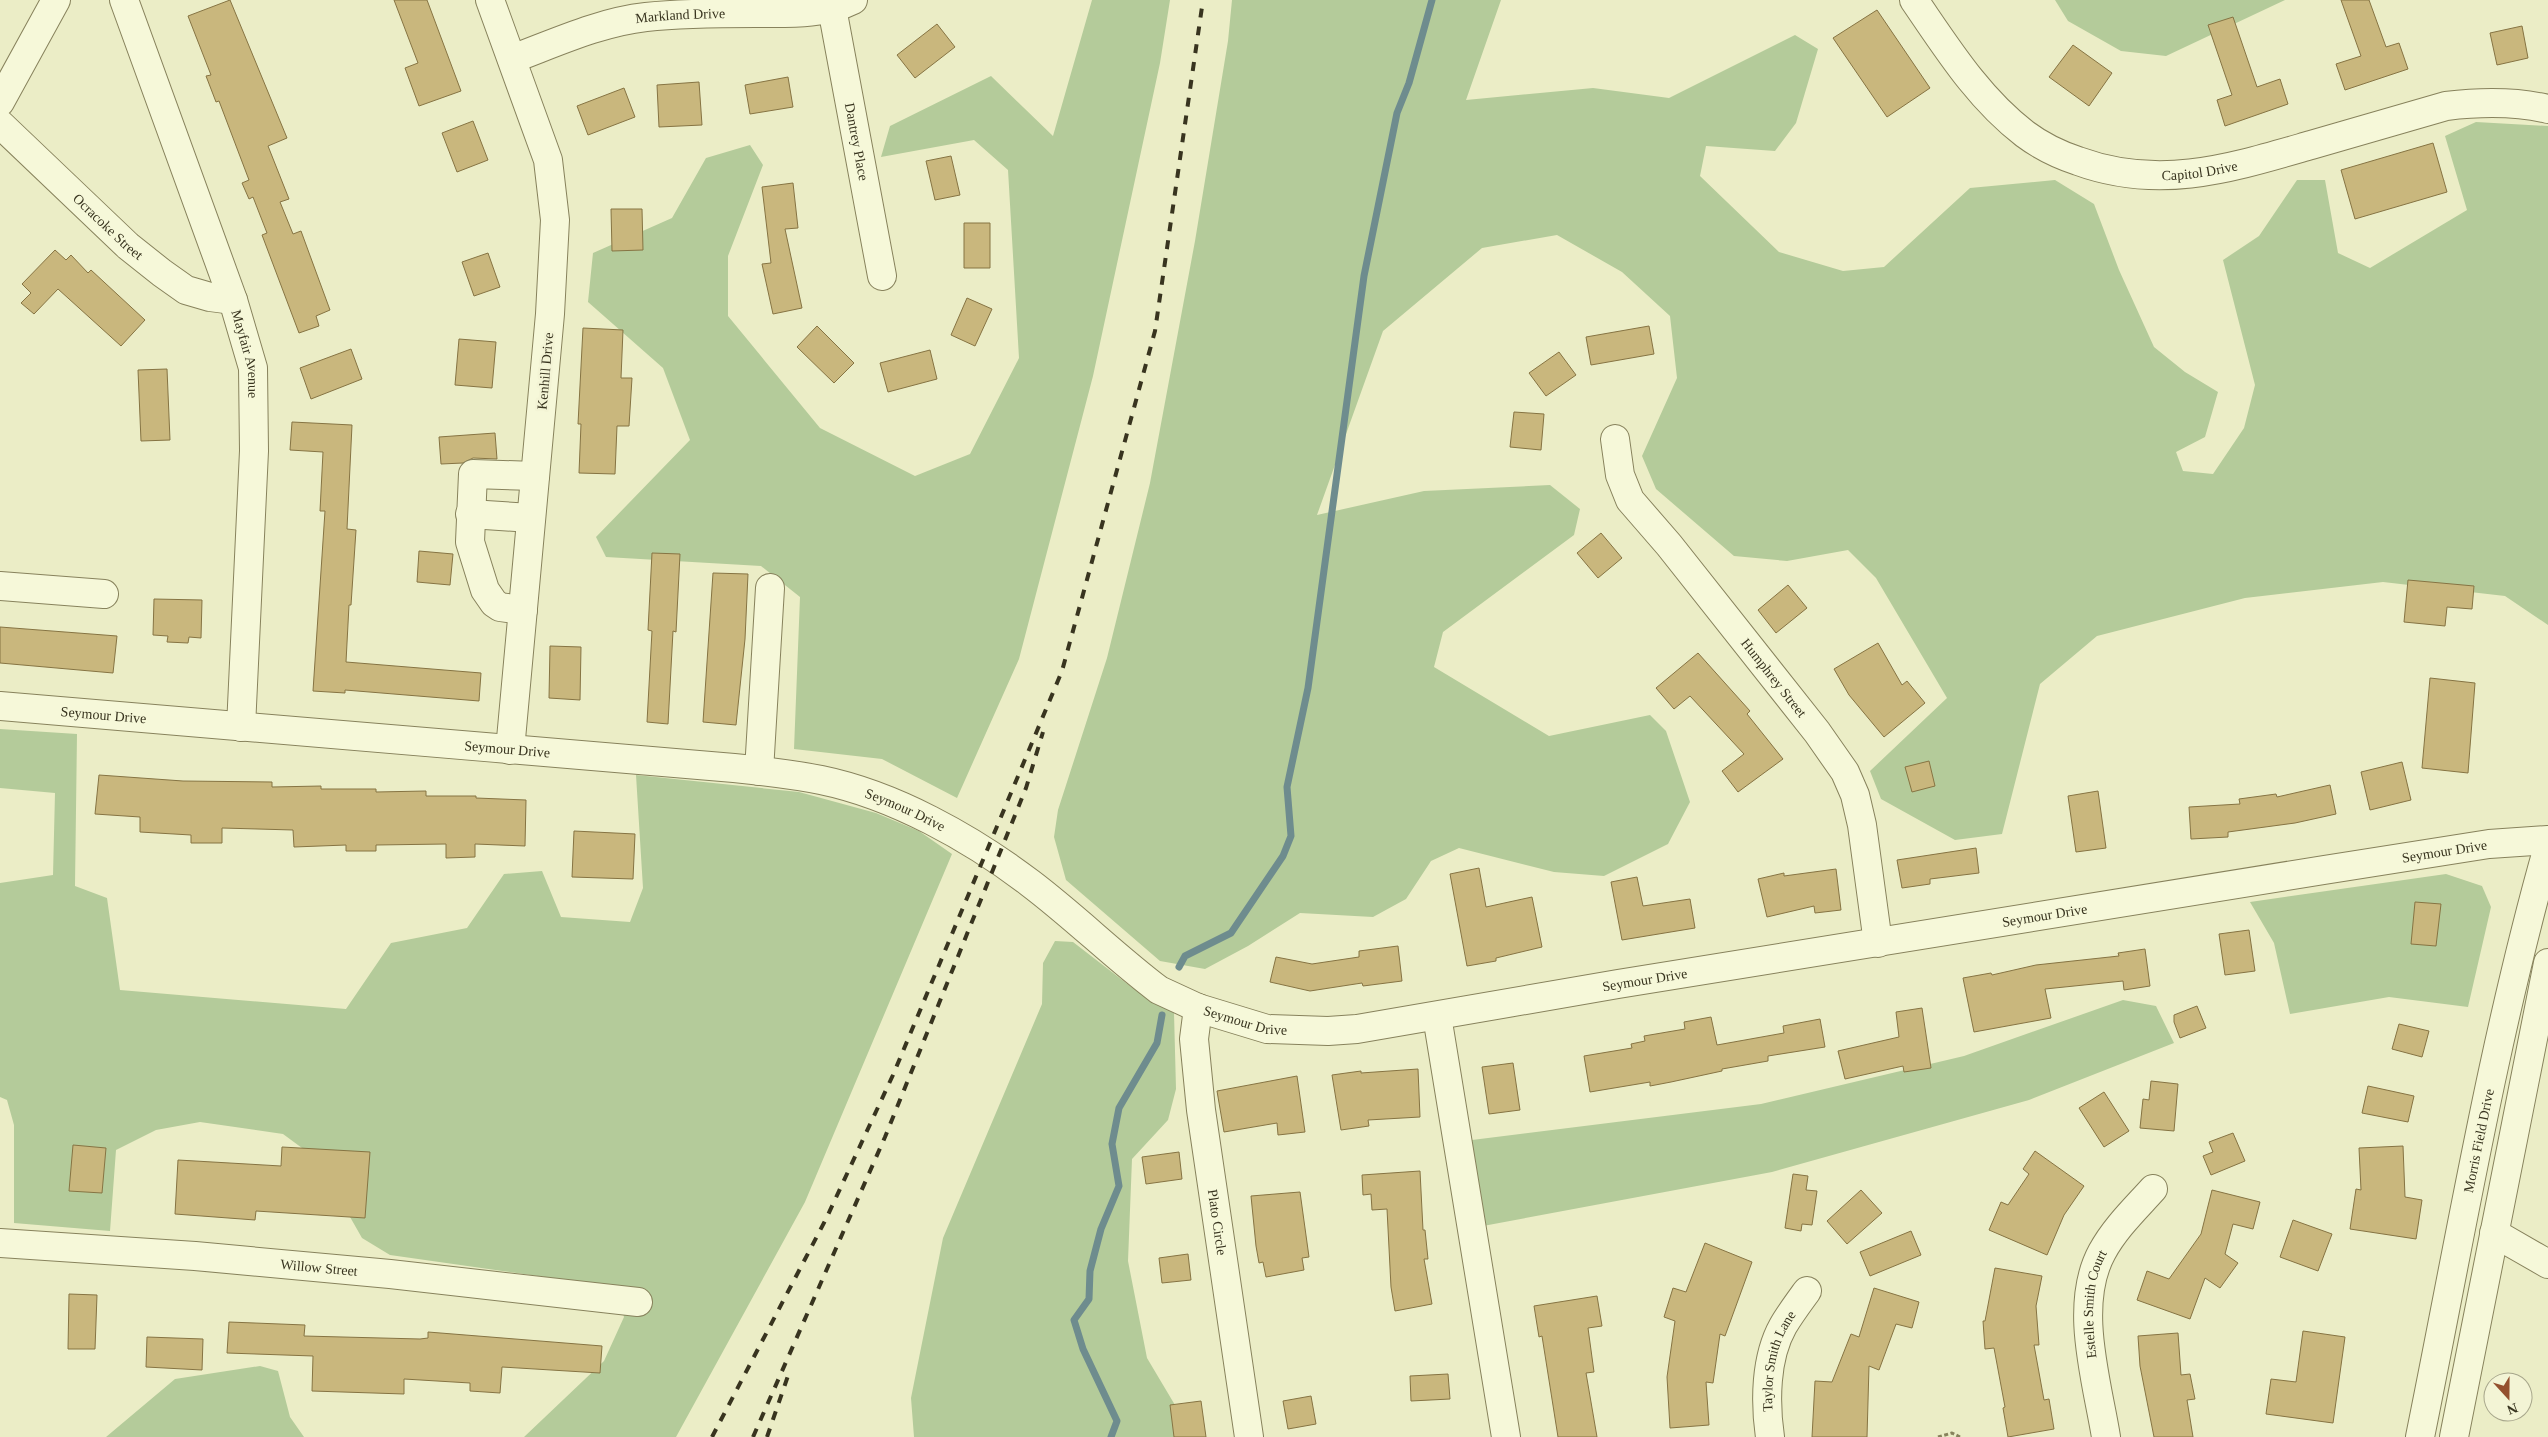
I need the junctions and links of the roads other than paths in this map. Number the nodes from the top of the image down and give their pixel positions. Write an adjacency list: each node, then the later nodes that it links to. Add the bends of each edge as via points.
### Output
1 (56, 0): 7 (street)
2 (124, 0): 11 (street, Mayfair Avenue)
3 (490, 0): 6 (street, Kenhill Drive)
4 (1914, 0): 8 (street, Capitol Drive, via 1964,72 1992,105 2025,134 2061,155 2096,168 2133,176 2210,172 2446,106 2495,103)
5 (843, 4): 6 (street, Markland Drive, via 800,13 645,17 570,37); 10 (street, Dantrey Place)
6 (512, 59): 13 (street, Kenhill Drive, via 548,160 555,220)
7 (0, 102)
8 (2548, 109)
9 (0, 124): 11 (street, Ocracoke Street, via 128,246 162,273 186,290)
10 (882, 276)
11 (233, 300): 21 (street, Mayfair Avenue, via 243,328 253,377 254,451)
12 (1615, 439): 26 (street, Humphrey Street, via 1620,475 1630,500 1700,584 1845,772 1862,825)
13 (535, 476): 14 (street, via 472,474); 15 (street, Kenhill Drive)
14 (470, 514): 15 (street); 19 (street, via 470,542 485,590 500,607)
15 (531, 518): 19 (street, Kenhill Drive)
16 (0, 586): 18 (street)
17 (770, 588): 23 (street)
18 (104, 594)
19 (523, 610): 22 (street, Kenhill Drive)
20 (0, 706): 21 (street, Seymour Drive)
21 (242, 727): 22 (street, Seymour Drive)
22 (510, 750): 23 (street, Seymour Drive)
23 (759, 771): 28 (street, Seymour Drive, via 854,788 952,832 1030,883 1159,990)
24 (2548, 840): 26 (street, Seymour Drive, via 2479,846)
25 (2548, 847): 40 (street, Morris Field Drive, via 2523,935)
26 (1878, 943): 29 (street, Seymour Drive)
27 (2548, 963): 31 (street)
28 (1198, 1008): 29 (street, Seymour Drive, via 1240,1023 1289,1031 1357,1029); 36 (street, Plato Circle, via 1194,1039 1201,1110)
29 (1437, 1016): 37 (street)
30 (2153, 1189): 39 (street, Estelle Smith Court, via 2118,1226 2101,1253 2092,1282 2088,1326)
31 (2494, 1233): 33 (street); 41 (street)
32 (0, 1243): 35 (street, Willow Street, via 390,1274)
33 (2548, 1264)
34 (1807, 1291): 38 (street, Taylor Smith Lane, via 1782,1327 1768,1376 1766,1407)
35 (638, 1302)
36 (1249, 1437)
37 (1506, 1437)
38 (1770, 1437)
39 (2106, 1437)
40 (2420, 1437)
41 (2454, 1437)

